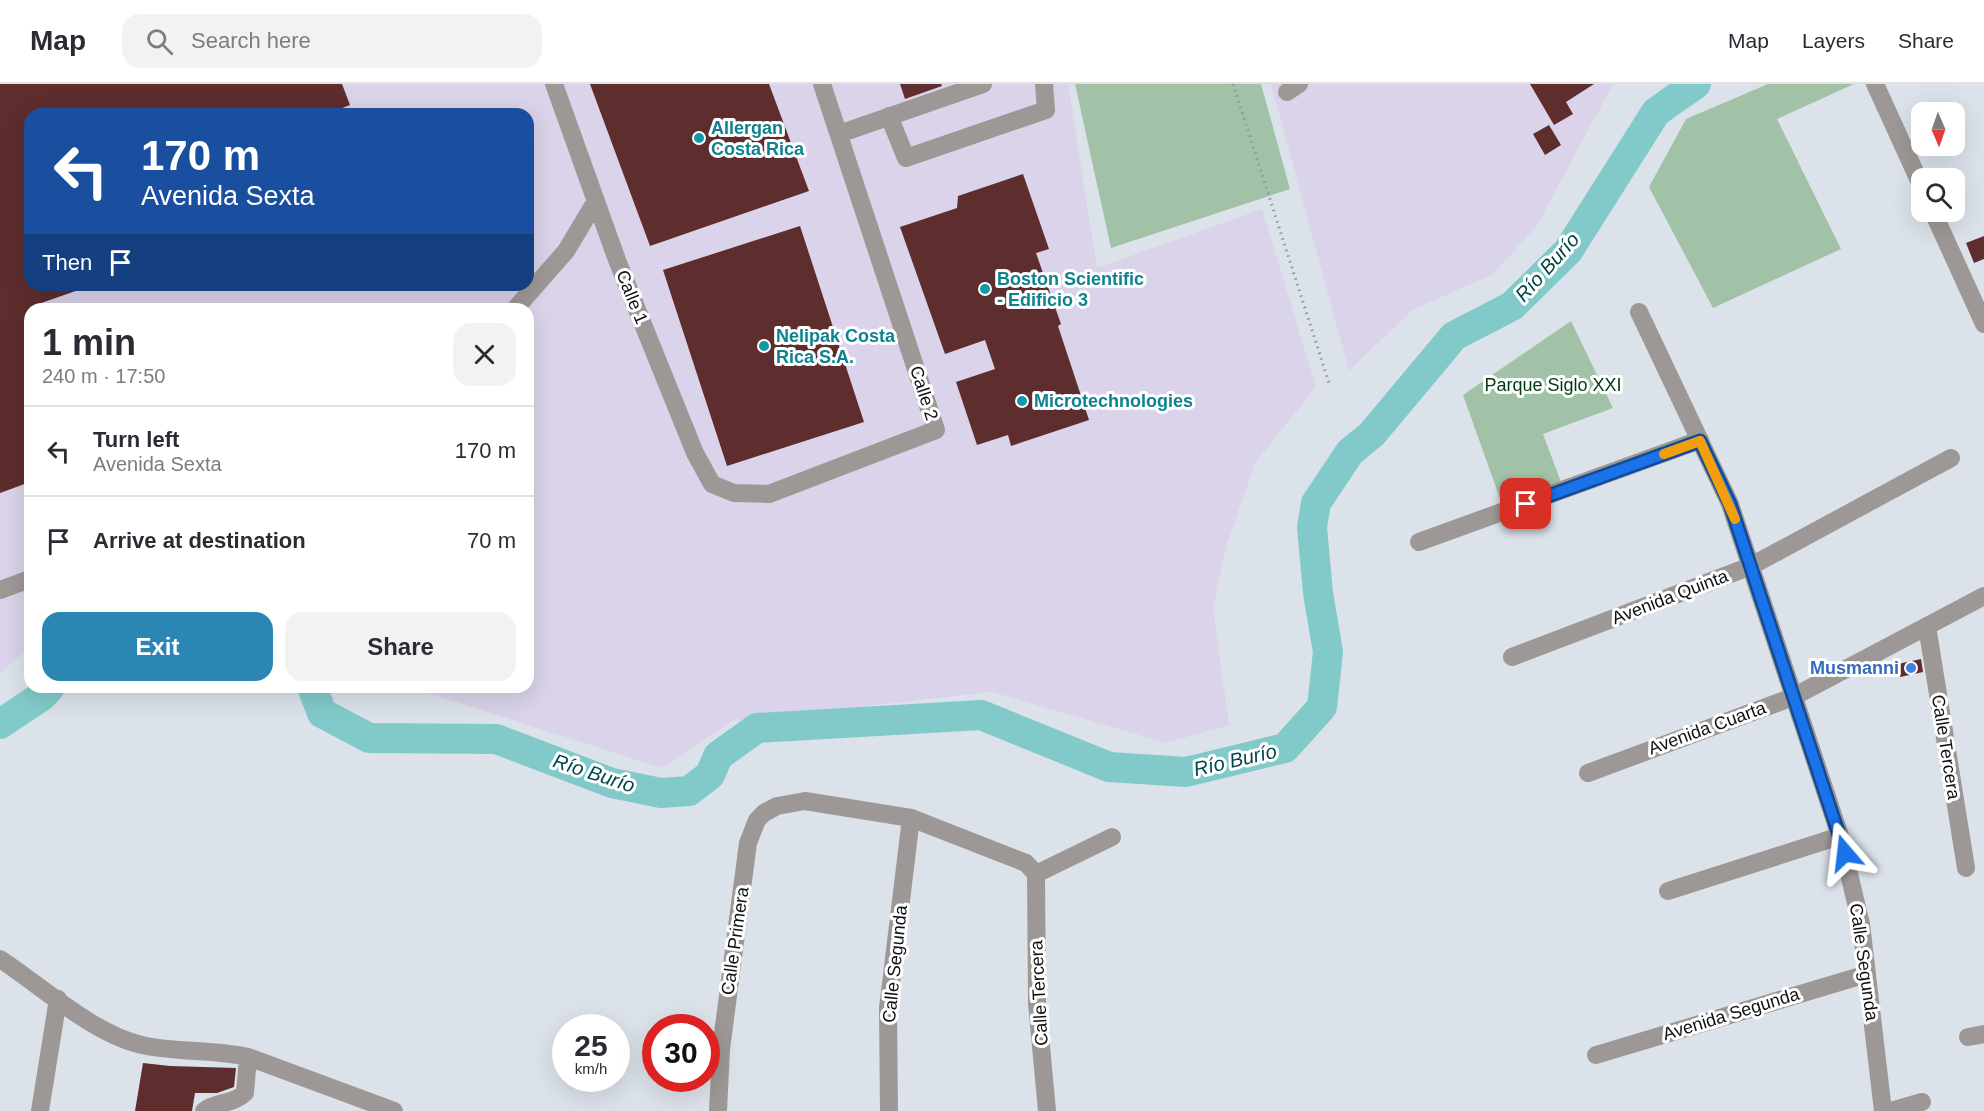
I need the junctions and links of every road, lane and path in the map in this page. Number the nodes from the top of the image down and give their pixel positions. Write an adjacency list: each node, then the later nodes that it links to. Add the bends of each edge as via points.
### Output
1 (554, 84): 10 (street, Calle 1)
2 (822, 84): 8 (street, Calle 2)
3 (983, 84): 7 (street)
4 (1044, 84): 7 (street, via 1046,110 906,158)
5 (1233, 84): 17 (path)
6 (1875, 84): 9 (street)
7 (889, 116): 8 (street)
8 (839, 134): 20 (street, Calle 2, via 936,430 769,494)
9 (1913, 168)
10 (596, 201): 12 (street, via 566,251); 20 (street, Calle 1, via 695,453 712,484)
11 (1938, 222): 16 (street)
12 (534, 287)
13 (531, 291): 14 (street)
14 (520, 303)
15 (1639, 312): 18 (street, Calle Segunda)
16 (1984, 324)
17 (1330, 386)
18 (1700, 441): 21 (street); 22 (street, Calle Segunda, via 1730,504)
19 (1951, 458): 22 (street, Avenida Quinta)
20 (734, 494)
21 (1419, 542)
22 (1751, 566): 27 (street, Avenida Quinta); 28 (street, Calle Segunda)
23 (24, 581): 24 (street)
24 (0, 590)
25 (1984, 596): 26 (street, Avenida Cuarta)
26 (1927, 626): 28 (street, Avenida Cuarta); 33 (street, Calle Tercera)
27 (1512, 657)
28 (1793, 697): 29 (street, Avenida Cuarta); 31 (street, Calle Segunda)
29 (1588, 773)
30 (911, 818): 34 (street, via 1026,863); 45 (street, Calle Primera, via 804,801 777,806 757,820 748,843 721,1049); 46 (street, Calle Segunda, via 888,1008)
31 (1840, 836): 35 (street); 37 (street, Calle Segunda, via 1861,924)
32 (1112, 837): 34 (street)
33 (1966, 868)
34 (1036, 874): 47 (street, Calle Tercera, via 1036,1003)
35 (1668, 891)
36 (0, 959): 38 (street)
37 (1867, 974): 39 (street, Avenida Segunda); 48 (street, Calle Segunda)
38 (57, 999): 40 (street, via 98,1026 141,1045); 42 (street)
39 (1596, 1055)
40 (248, 1057): 43 (street, via 245,1093); 44 (street)
41 (1922, 1102): 49 (street)
42 (40, 1111)
43 (204, 1111)
44 (394, 1111)
45 (718, 1111)
46 (888, 1111)
47 (1047, 1111)
48 (1883, 1111)
49 (1891, 1111)

